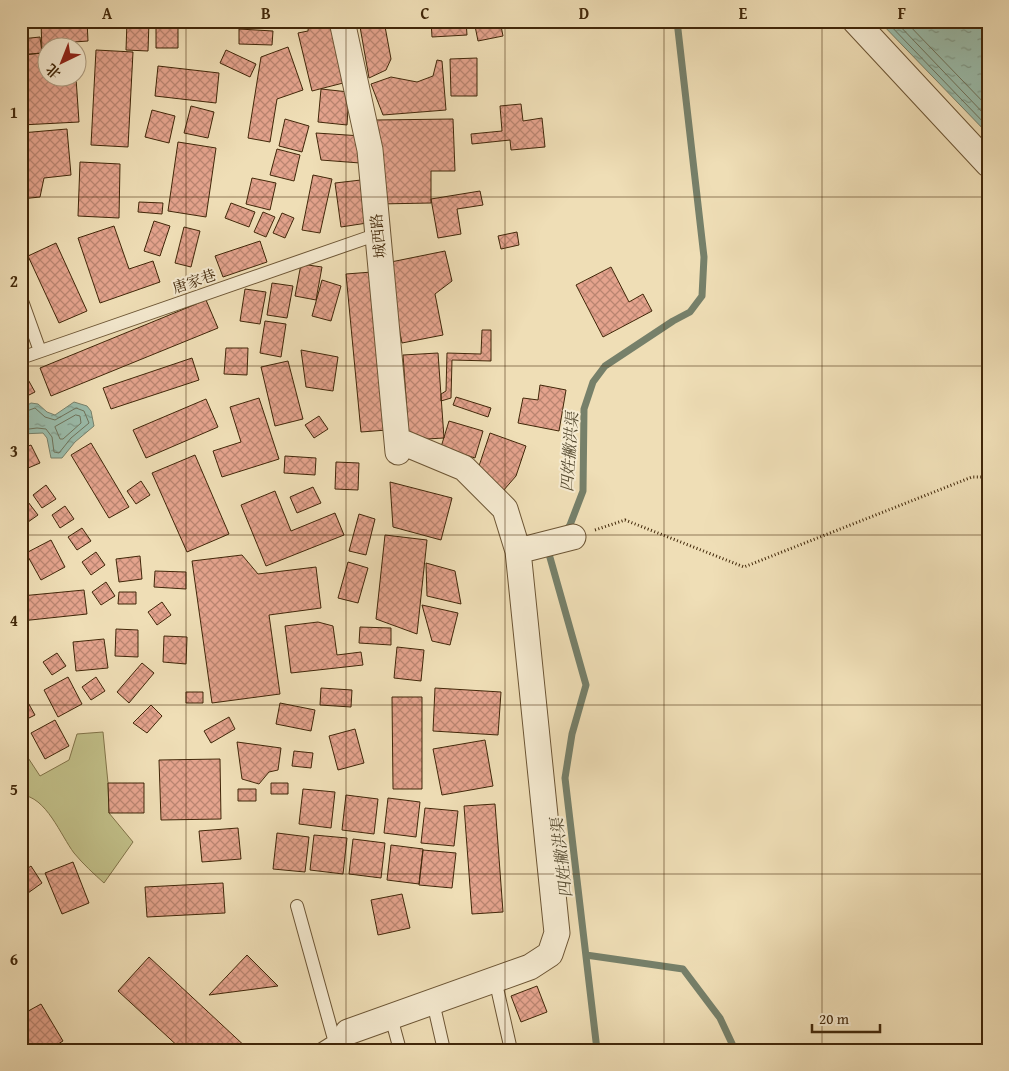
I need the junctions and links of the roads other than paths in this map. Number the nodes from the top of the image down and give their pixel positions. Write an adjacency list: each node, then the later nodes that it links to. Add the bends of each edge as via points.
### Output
1 (342, 21): 4 (street, 城西路, via 370,150)
2 (855, 21): 3 (street)
3 (988, 164)
4 (378, 234): 6 (lane, 唐家巷); 9 (street, 城西路, via 398,446 464,468 505,509)
5 (21, 298): 6 (lane)
6 (40, 351): 7 (lane, 唐家巷)
7 (21, 358)
8 (574, 537): 9 (street)
9 (529, 548): 11 (street, via 557,933 550,954 530,967)
10 (297, 906): 14 (lane)
11 (495, 980): 12 (street); 18 (lane)
12 (433, 1002): 13 (street); 17 (lane)
13 (391, 1016): 14 (street); 16 (lane)
14 (340, 1041): 15 (lane)
15 (320, 1050)
16 (400, 1050)
17 (444, 1050)
18 (511, 1050)

